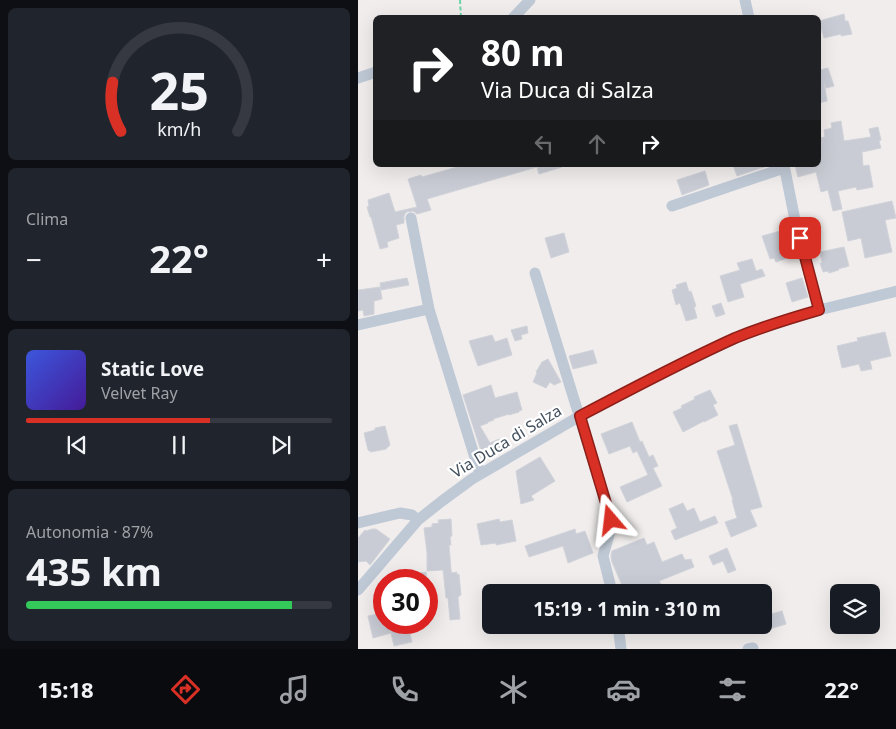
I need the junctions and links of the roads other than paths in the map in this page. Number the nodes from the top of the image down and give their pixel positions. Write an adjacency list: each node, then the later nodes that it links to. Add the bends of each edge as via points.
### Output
1 (530, 0): 3 (street)
2 (745, 0): 4 (street)
3 (517, 15)
4 (748, 15)
5 (373, 73): 6 (street)
6 (358, 78)
7 (781, 167): 9 (street)
8 (784, 167): 14 (street)
9 (672, 206)
10 (411, 218): 13 (street)
11 (535, 273): 16 (street)
12 (896, 291): 14 (street, Via Duca di Salza)
13 (428, 310): 15 (street); 17 (street)
14 (819, 310): 16 (street, Via Duca di Salza, via 736,338)
15 (358, 325)
16 (580, 416): 17 (street, Via Duca di Salza); 20 (street, via 611,520 603,556)
17 (480, 474): 18 (street, Via Duca di Salza)
18 (418, 520): 19 (street, via 412,515 400,514); 21 (street, Via Duca di Salza)
19 (358, 523)
20 (610, 584)
21 (358, 590)
22 (619, 634): 23 (street)
23 (621, 649)

